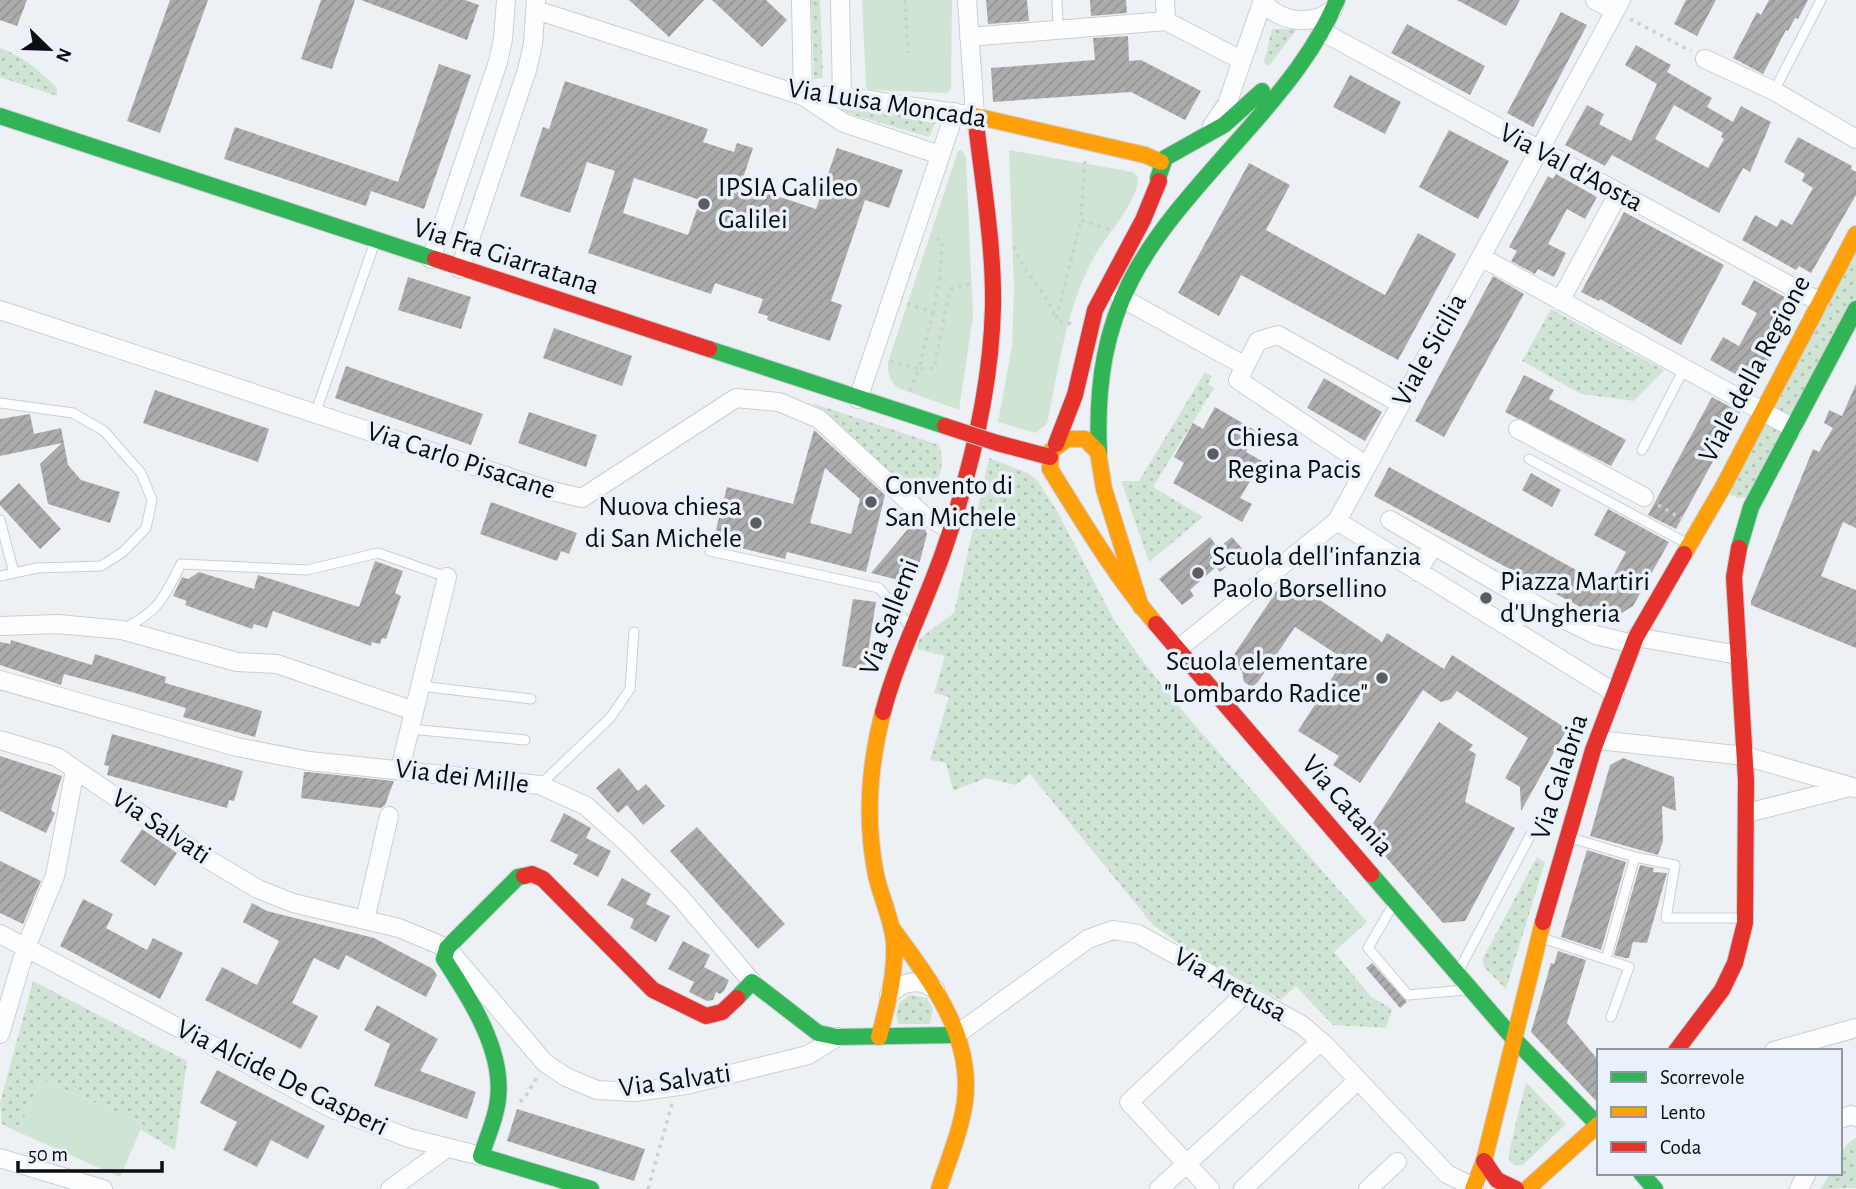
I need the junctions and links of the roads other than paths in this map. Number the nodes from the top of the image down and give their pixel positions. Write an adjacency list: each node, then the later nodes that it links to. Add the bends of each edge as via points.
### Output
1 (506, 0): 38 (street, via 498,62)
2 (801, 0): 21 (street)
3 (840, 0): 22 (street)
4 (967, 0): 16 (street)
5 (1057, 0): 14 (lane)
6 (1165, 0): 13 (street)
7 (1263, 0): 10 (street, via 1276,15 1302,20 1326,16); 19 (street)
8 (1595, 0): 12 (street)
9 (1821, 0): 20 (lane)
10 (1336, 4): 15 (street)
11 (536, 5): 21 (street, Via Luisa Moncada); 39 (street, via 527,70)
12 (1618, 5): 29 (street, Viale Sicilia)
13 (1166, 21): 14 (street); 19 (street)
14 (1058, 27): 16 (street)
15 (1323, 32): 17 (street); 29 (street, Via Val d'Aosta)
16 (969, 37): 25 (street)
17 (1310, 49): 26 (street, via 1240,113); 33 (street, via 1282,90)
18 (1705, 59): 20 (street)
19 (1241, 60): 26 (street, via 1227,104)
20 (1774, 91): 27 (street)
21 (803, 96): 22 (street, Via Luisa Moncada); 30 (street, via 844,123)
22 (842, 96): 23 (street, Via Luisa Moncada)
23 (955, 112): 25 (street, Via Luisa Moncada); 30 (street)
24 (0, 116): 36 (street, Via Fra Giarratana)
25 (975, 116): 31 (street, Via Luisa Moncada); 67 (street, Via Sallemi, via 993,280 991,340 983,401)
26 (1205, 136): 28 (street)
27 (1856, 139)
28 (1180, 152): 31 (street); 33 (street, via 1198,162 1202,176)
29 (1539, 152): 34 (street, Via Val d'Aosta); 37 (street, Viale Sicilia)
30 (940, 155): 47 (street)
31 (1161, 162): 32 (street)
32 (1159, 181): 33 (street, via 1175,195); 55 (street, via 1101,298 1075,395)
33 (1194, 188): 40 (street, via 1145,249)
34 (1618, 194): 41 (street); 42 (street, Via Val d'Aosta)
35 (1856, 234): 42 (street, Viale della Regione)
36 (375, 242): 38 (street, Via Fra Giarratana); 51 (lane)
37 (1481, 257): 41 (street); 49 (street, Viale Sicilia)
38 (431, 260): 39 (street, Via Fra Giarratana)
39 (460, 269): 47 (street, Via Fra Giarratana)
40 (1121, 297): 45 (street); 58 (street, via 1100,373)
41 (1560, 301): 46 (street)
42 (1820, 302): 50 (street, Viale della Regione)
43 (0, 310): 51 (street, Via Carlo Pisacane)
44 (1854, 318): 52 (street)
45 (1245, 366): 49 (street, via 1258,341 1278,335); 57 (street, via 1238,380)
46 (1684, 369): 50 (street); 54 (lane)
47 (858, 399): 55 (street, Via Fra Giarratana, bridge, via 997,443)
48 (0, 403): 73 (lane, via 73,413 104,431 141,473 152,500 146,528 123,552 100,566)
49 (1401, 404): 57 (street, Viale Sicilia)
50 (1761, 412): 52 (street); 60 (street, Viale della Regione)
51 (315, 414): 67 (street, Via Carlo Pisacane, via 582,498 736,398 779,402 819,419 922,514)
52 (1793, 428): 62 (street)
53 (1518, 429): 61 (street)
54 (1642, 450)
55 (1053, 451): 58 (street, Via Fra Giarratana, via 1063,439 1081,437 1095,446); 59 (street, Via Catania, via 1050,470)
56 (1529, 459): 70 (lane)
57 (1367, 466): 65 (street, Viale Sicilia)
58 (1093, 473): 59 (street, via 1065,486); 76 (street)
59 (1059, 482): 76 (street, Via Catania)
60 (1723, 486): 62 (street, via 1738,498); 66 (street, Viale della Regione)
61 (1644, 497)
62 (1757, 497): 68 (street)
63 (0, 520): 73 (lane)
64 (1390, 520): 69 (street)
65 (1337, 522): 72 (street); 84 (street, Viale Sicilia)
66 (1702, 524): 68 (street, via 1725,520); 70 (street, Via Calabria)
67 (950, 529): 80 (street, Via Sallemi)
68 (1740, 542): 85 (street, via 1734,577)
69 (1433, 545): 72 (street); 77 (street)
70 (1689, 545): 83 (street, Via Calabria)
71 (710, 551): 80 (lane, via 879,588)
72 (1418, 572): 78 (street)
73 (14, 573): 74 (lane)
74 (0, 576)
75 (447, 576): 81 (lane, via 377,553 307,570 181,564 160,604 149,616); 87 (street)
76 (1141, 607): 84 (street, Via Catania)
77 (1543, 609): 78 (street); 83 (street, via 1596,635)
78 (1502, 624): 88 (street)
79 (0, 626): 81 (street)
80 (912, 629): 108 (street, Via Sallemi, via 881,720 870,780 869,821)
81 (122, 630): 90 (street, via 237,662 277,664)
82 (634, 632): 98 (lane, via 630,688 611,719)
83 (1635, 641): 85 (street); 88 (street, Via Calabria)
84 (1178, 649): 105 (street, Via Catania)
85 (1739, 655): 95 (street)
86 (0, 680): 97 (street, Via dei Mille, via 237,747 309,761)
87 (420, 686): 89 (lane); 90 (street)
88 (1615, 692): 94 (street, Via Calabria)
89 (531, 699)
90 (414, 711): 91 (street)
91 (410, 729): 93 (lane); 97 (street)
92 (0, 740): 96 (street, Via Salvati, via 57,757)
93 (525, 740)
94 (1598, 740): 95 (street); 103 (street, Via Calabria)
95 (1745, 756): 99 (street); 100 (street)
96 (75, 769): 107 (street, Via Salvati, via 258,890 293,904); 111 (street, Via Salvati, via 55,876)
97 (400, 769): 98 (street, Via dei Mille)
98 (540, 785): 115 (street, Via dei Mille, via 586,806 626,842)
99 (1853, 788): 100 (street)
100 (1747, 813): 106 (street)
101 (389, 816): 107 (street)
102 (1531, 836): 114 (lane)
103 (1568, 836): 104 (lane); 110 (street, Via Calabria)
104 (1635, 857): 106 (lane, via 1675,865 1666,918); 113 (lane)
105 (1395, 901): 114 (street, Via Catania); 117 (lane, via 1368,948 1392,977 1408,995)
106 (1747, 918): 128 (street, via 1723,990)
107 (365, 920): 112 (street, Via Salvati)
108 (892, 928): 116 (street, Via Sallemi); 119 (street, Via Sallemi)
109 (0, 934): 111 (street, Via Alcide De Gasperi)
110 (1539, 937): 113 (lane); 126 (street, Via Calabria)
111 (26, 947): 122 (street); 133 (street, Via Alcide De Gasperi, via 333,1109)
112 (447, 948): 115 (street, via 511,882 532,874 549,884 653,990 698,1015 718,1014); 124 (street, Via Salvati, via 545,1063 597,1090 635,1093 677,1087 808,1055); 134 (street, via 444,959 481,1025 497,1074 499,1088)
113 (1606, 959): 120 (lane, via 1629,967)
114 (1457, 974): 117 (street, Via Catania)
115 (752, 982): 124 (street, Via dei Mille, via 818,1033)
116 (935, 989): 119 (street, via 907,983); 123 (street, Via Sallemi)
117 (1471, 989): 126 (street, Via Catania)
118 (1245, 994): 123 (street, Via Aretusa, via 1138,934 1113,930 1088,939); 127 (street, Via Aretusa, via 1272,1006); 138 (street, via 1129,1102)
119 (890, 995): 125 (street, Via Sallemi)
120 (1611, 1017)
121 (1856, 1028): 129 (street)
122 (0, 1034)
123 (957, 1035): 125 (street); 144 (street, Via Sallemi, via 965,1101)
124 (837, 1037): 125 (street)
125 (879, 1037)
126 (1513, 1038): 131 (street, Via Catania); 136 (street, Via Calabria)
127 (1321, 1041): 130 (street, Via Aretusa); 138 (street)
128 (1678, 1049)
129 (1781, 1049)
130 (1358, 1080): 140 (street, Via Aretusa, via 1447,1174); 147 (street)
131 (1597, 1123)
132 (1597, 1127): 150 (street)
133 (447, 1148): 134 (street, Via Alcide De Gasperi); 142 (street)
134 (481, 1156): 143 (street, Via Alcide De Gasperi)
135 (0, 1158): 141 (street)
136 (1484, 1161): 140 (street, Via Calabria); 149 (street, via 1497,1180)
137 (1397, 1163): 148 (street)
138 (1185, 1164): 145 (street); 146 (street)
139 (1643, 1175): 151 (street)
140 (1474, 1188)
141 (103, 1189)
142 (390, 1189)
143 (591, 1189)
144 (939, 1189)
145 (1159, 1189)
146 (1210, 1189)
147 (1243, 1189)
148 (1368, 1189)
149 (1516, 1189)
150 (1527, 1189)
151 (1655, 1189)

